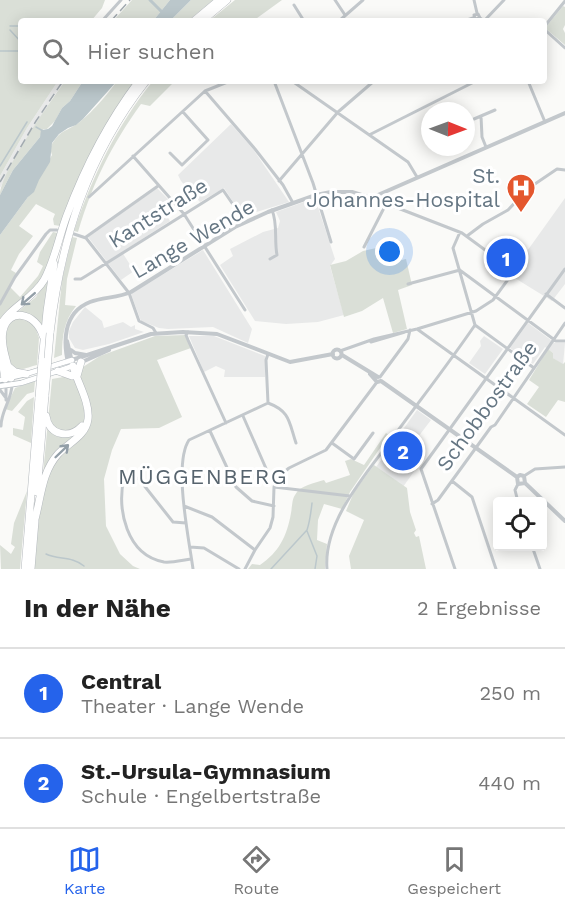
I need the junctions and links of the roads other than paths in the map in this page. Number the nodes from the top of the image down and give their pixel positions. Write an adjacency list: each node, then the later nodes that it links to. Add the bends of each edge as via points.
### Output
1 (121, 0): 13 (street)
2 (219, 0): 14 (highway)
3 (227, 0): 15 (highway)
4 (335, 0): 11 (street)
5 (363, 0): 11 (street)
6 (474, 0): 10 (street)
7 (504, 0): 19 (street)
8 (565, 1): 20 (street)
9 (294, 5): 16 (street)
10 (477, 13): 12 (street); 18 (street)
11 (345, 15): 17 (street)
12 (474, 17)
13 (105, 18)
14 (198, 18)
15 (206, 18)
16 (302, 18)
17 (342, 18)
18 (480, 18)
19 (487, 18)
20 (547, 24)
21 (547, 31): 22 (street)
22 (565, 48)
23 (137, 84): 61 (highway, via 86,169)
24 (144, 84): 109 (highway, bridge, via 110,135 80,199 67,238 58,276)
25 (223, 84): 31 (street)
26 (275, 84): 42 (street)
27 (296, 84): 34 (street)
28 (371, 84): 34 (street)
29 (470, 84): 39 (street)
30 (529, 84): 38 (street)
31 (205, 92): 33 (street); 46 (street)
32 (495, 110): 36 (street)
33 (183, 112): 41 (street, via 208,140 182,165); 43 (street)
34 (338, 112): 39 (street); 42 (street)
35 (565, 113): 38 (street)
36 (481, 116): 37 (street); 40 (street)
37 (475, 119)
38 (545, 122): 40 (street)
39 (370, 135): 45 (street, via 408,162)
40 (486, 147): 45 (street)
41 (170, 153)
42 (302, 154): 46 (street); 48 (street)
43 (133, 156): 47 (street); 49 (street)
44 (565, 170): 59 (street, via 558,169 537,182 508,210)
45 (417, 177): 50 (street)
46 (279, 181): 51 (street)
47 (158, 186): 54 (street); 60 (street)
48 (316, 195): 50 (street, Lange Wende, via 345,192); 51 (street, Lange Wende); 62 (street)
49 (89, 196)
50 (371, 198): 52 (street, Lange Wende)
51 (293, 203): 53 (street, Lange Wende)
52 (386, 204): 57 (street, Lange Wende); 64 (street)
53 (272, 210): 55 (street, Lange Wende); 65 (street, via 277,255)
54 (184, 214): 55 (street, Kantstraße, via 223,190); 63 (street); 66 (street, Kantstraße)
55 (245, 222): 63 (street, Lange Wende)
56 (57, 230): 74 (street, via 46,234)
57 (460, 232): 59 (street, Lange Wende); 68 (street, via 453,248)
58 (74, 234): 60 (street)
59 (468, 236): 73 (street, Lange Wende, via 511,268)
60 (85, 237): 66 (street)
61 (59, 241): 81 (highway, one-way to 81, via 41,285); 88 (highway)
62 (332, 242)
63 (204, 247): 71 (street, Lange Wende); 76 (street)
64 (364, 247)
65 (270, 259)
66 (106, 263): 69 (street, Kantstraße, via 82,279); 71 (street)
67 (565, 269): 72 (street)
68 (460, 270): 70 (street); 73 (street); 77 (street)
69 (75, 279)
70 (408, 284)
71 (129, 293): 85 (street, via 139,321); 86 (street, Lange Wende, via 84,305 72,316)
72 (546, 294): 75 (street); 78 (street)
73 (495, 296): 77 (street); 78 (street)
74 (0, 304)
75 (565, 308)
76 (245, 310)
77 (471, 313): 80 (street); 82 (street)
78 (528, 320): 87 (street); 93 (street)
79 (565, 323): 87 (street, Schobbostraße)
80 (475, 325): 93 (street); 97 (street)
81 (0, 326)
82 (417, 329): 83 (street); 97 (street)
83 (410, 330): 94 (street, via 347,347); 106 (street, via 408,339)
84 (188, 332): 85 (street); 95 (street, via 217,334); 115 (street, via 188,340)
85 (156, 333): 90 (street)
86 (66, 336): 92 (street); 99 (street)
87 (554, 339): 89 (street); 101 (street, Schobbostraße)
88 (44, 341): 100 (highway, via 34,319 11,319 3,333); 109 (highway, bridge)
89 (565, 341)
90 (123, 344): 96 (street); 98 (street)
91 (0, 348): 107 (highway)
92 (69, 348): 96 (street); 99 (street)
93 (507, 348): 101 (street); 105 (street)
94 (341, 353): 95 (street, via 336,350 299,362); 106 (street)
95 (268, 354): 112 (street)
96 (87, 355): 99 (street)
97 (453, 356): 105 (street); 113 (street)
98 (81, 362): 99 (street); 104 (highway)
99 (71, 363): 102 (main road); 103 (main road); 104 (highway)
100 (9, 367): 103 (highway); 107 (highway)
101 (534, 368): 110 (street, Schobbostraße)
102 (58, 371): 104 (highway); 107 (main road)
103 (26, 374): 107 (main road)
104 (75, 377): 109 (highway, via 86,412 84,423 72,434 51,428); 138 (highway, one-way to 104, via 48,469 87,423 87,407)
105 (485, 378): 110 (street); 117 (street)
106 (378, 379): 113 (street); 122 (street)
107 (7, 382): 108 (main road); 111 (street, via 12,390)
108 (0, 388): 111 (street)
109 (43, 396): 138 (highway); 144 (highway)
110 (513, 398): 120 (street); 123 (street, Schobbostraße)
111 (7, 400): 116 (street)
112 (268, 403): 114 (street); 121 (street, via 285,413)
113 (416, 406): 117 (street); 132 (street)
114 (243, 416): 115 (street); 127 (street, via 268,473)
115 (226, 423): 118 (street)
116 (0, 426)
117 (449, 429): 123 (street); 134 (street, via 421,472)
118 (210, 431): 135 (street, via 189,440 185,450); 136 (street, via 236,487 252,501)
119 (373, 433): 122 (street, via 354,459)
120 (565, 435)
121 (296, 443)
122 (332, 443): 127 (street)
123 (476, 448): 125 (street); 128 (street, Schobbostraße)
124 (565, 467): 126 (street, via 535,469)
125 (517, 477): 126 (street); 130 (street)
126 (524, 477): 129 (street)
127 (276, 479): 131 (street)
128 (452, 481): 134 (street, Schobbostraße); 151 (street, via 472,497)
129 (525, 483): 130 (street); 137 (street)
130 (518, 484): 133 (street)
131 (274, 487): 132 (street); 136 (street)
132 (350, 496): 149 (street, via 328,545)
133 (517, 497)
134 (432, 504): 150 (street)
135 (184, 506): 139 (street); 141 (street, via 212,517)
136 (274, 506): 141 (street, via 270,528)
137 (565, 521)
138 (34, 523): 145 (highway)
139 (186, 523): 140 (street); 143 (street, via 173,522 139,479 124,478 121,510 135,543 162,562)
140 (190, 547): 143 (street); 147 (street, via 204,548)
141 (255, 550): 148 (street)
142 (534, 551): 152 (street)
143 (191, 559): 146 (street)
144 (25, 569)
145 (31, 569)
146 (193, 569)
147 (239, 569)
148 (245, 569)
149 (327, 569)
150 (455, 569)
151 (496, 569)
152 (540, 569)

